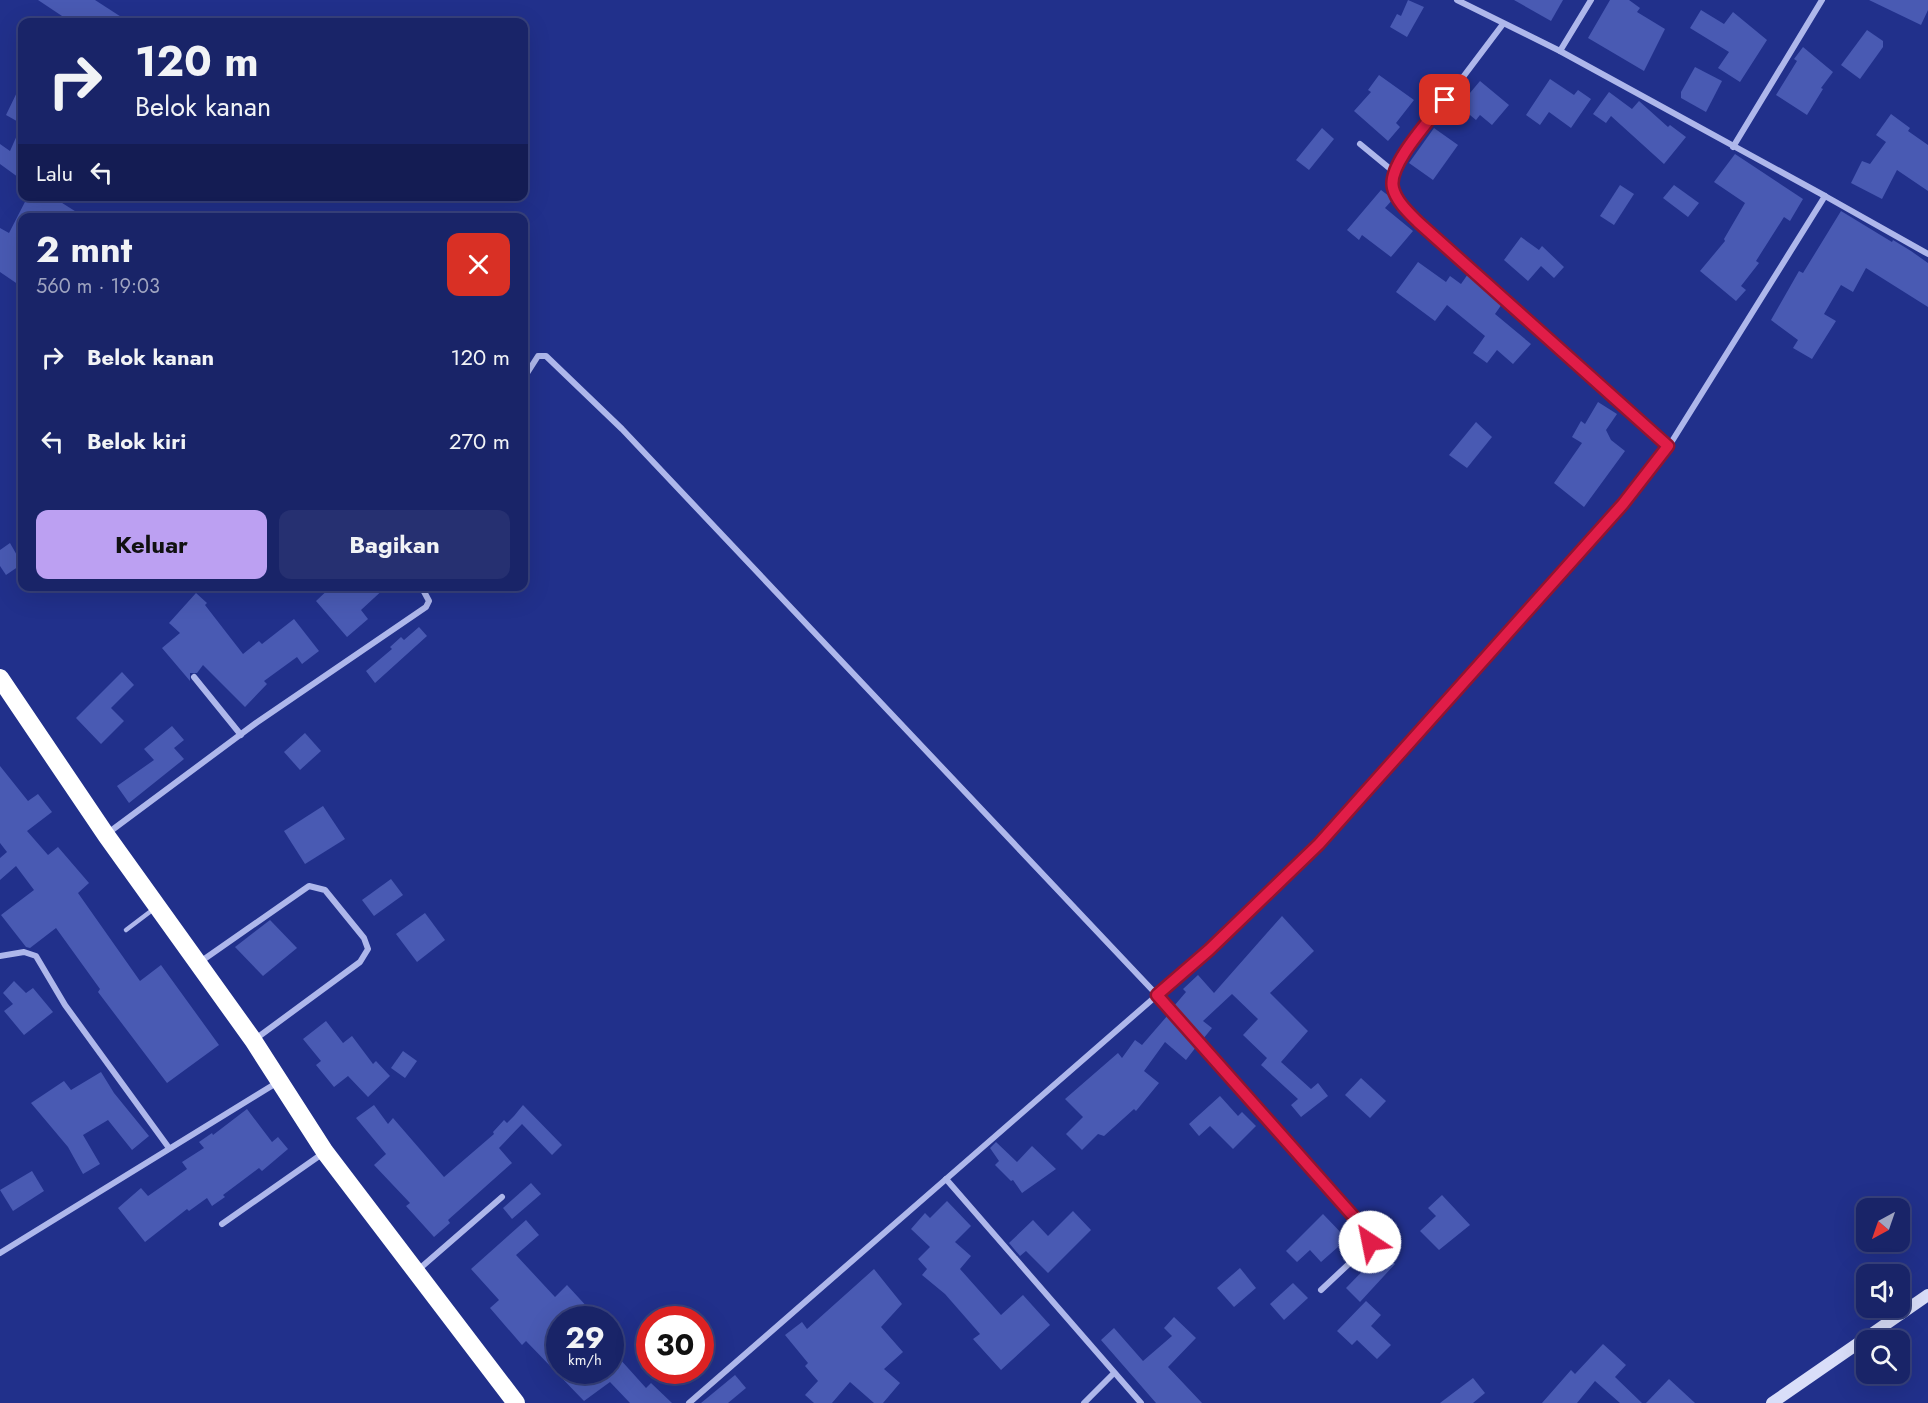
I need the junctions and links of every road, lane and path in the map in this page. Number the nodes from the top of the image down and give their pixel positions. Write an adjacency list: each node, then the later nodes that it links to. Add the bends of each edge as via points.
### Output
1 (1457, 0): 4 (street)
2 (1591, 0): 5 (street)
3 (1822, 0): 7 (street)
4 (1503, 24): 5 (street); 8 (street)
5 (1560, 51): 7 (street)
6 (1360, 144): 8 (street)
7 (1733, 147): 9 (street)
8 (1394, 172): 12 (street, via 1396,196 1418,222)
9 (1825, 196): 10 (street); 12 (street)
10 (1928, 254)
11 (528, 372): 22 (street, via 538,356 546,356 622,429)
12 (1668, 446): 22 (street, via 1623,504 1319,844)
13 (424, 591): 16 (street, via 429,601 426,608)
14 (194, 677): 16 (street)
15 (0, 678): 17 (highway)
16 (241, 735): 17 (street)
17 (106, 835): 18 (highway)
18 (157, 906): 19 (lane); 21 (highway)
19 (126, 930)
20 (0, 956): 25 (street, via 24,952 36,956 65,1005)
21 (199, 962): 23 (highway); 23 (street, via 309,886 325,890 363,938 368,949 360,962)
22 (1157, 995): 27 (street); 32 (street, via 1370,1236 1368,1245)
23 (253, 1040): 24 (highway)
24 (279, 1081): 25 (street); 26 (highway)
25 (169, 1148): 30 (street)
26 (325, 1152): 29 (street); 31 (highway)
27 (946, 1179): 34 (street); 36 (street)
28 (502, 1197): 31 (street)
29 (222, 1224)
30 (0, 1253)
31 (418, 1270): 35 (highway)
32 (1321, 1290)
33 (1928, 1295): 39 (street)
34 (1114, 1373): 37 (street); 38 (street)
35 (516, 1403)
36 (689, 1403)
37 (1084, 1403)
38 (1141, 1403)
39 (1772, 1403)

